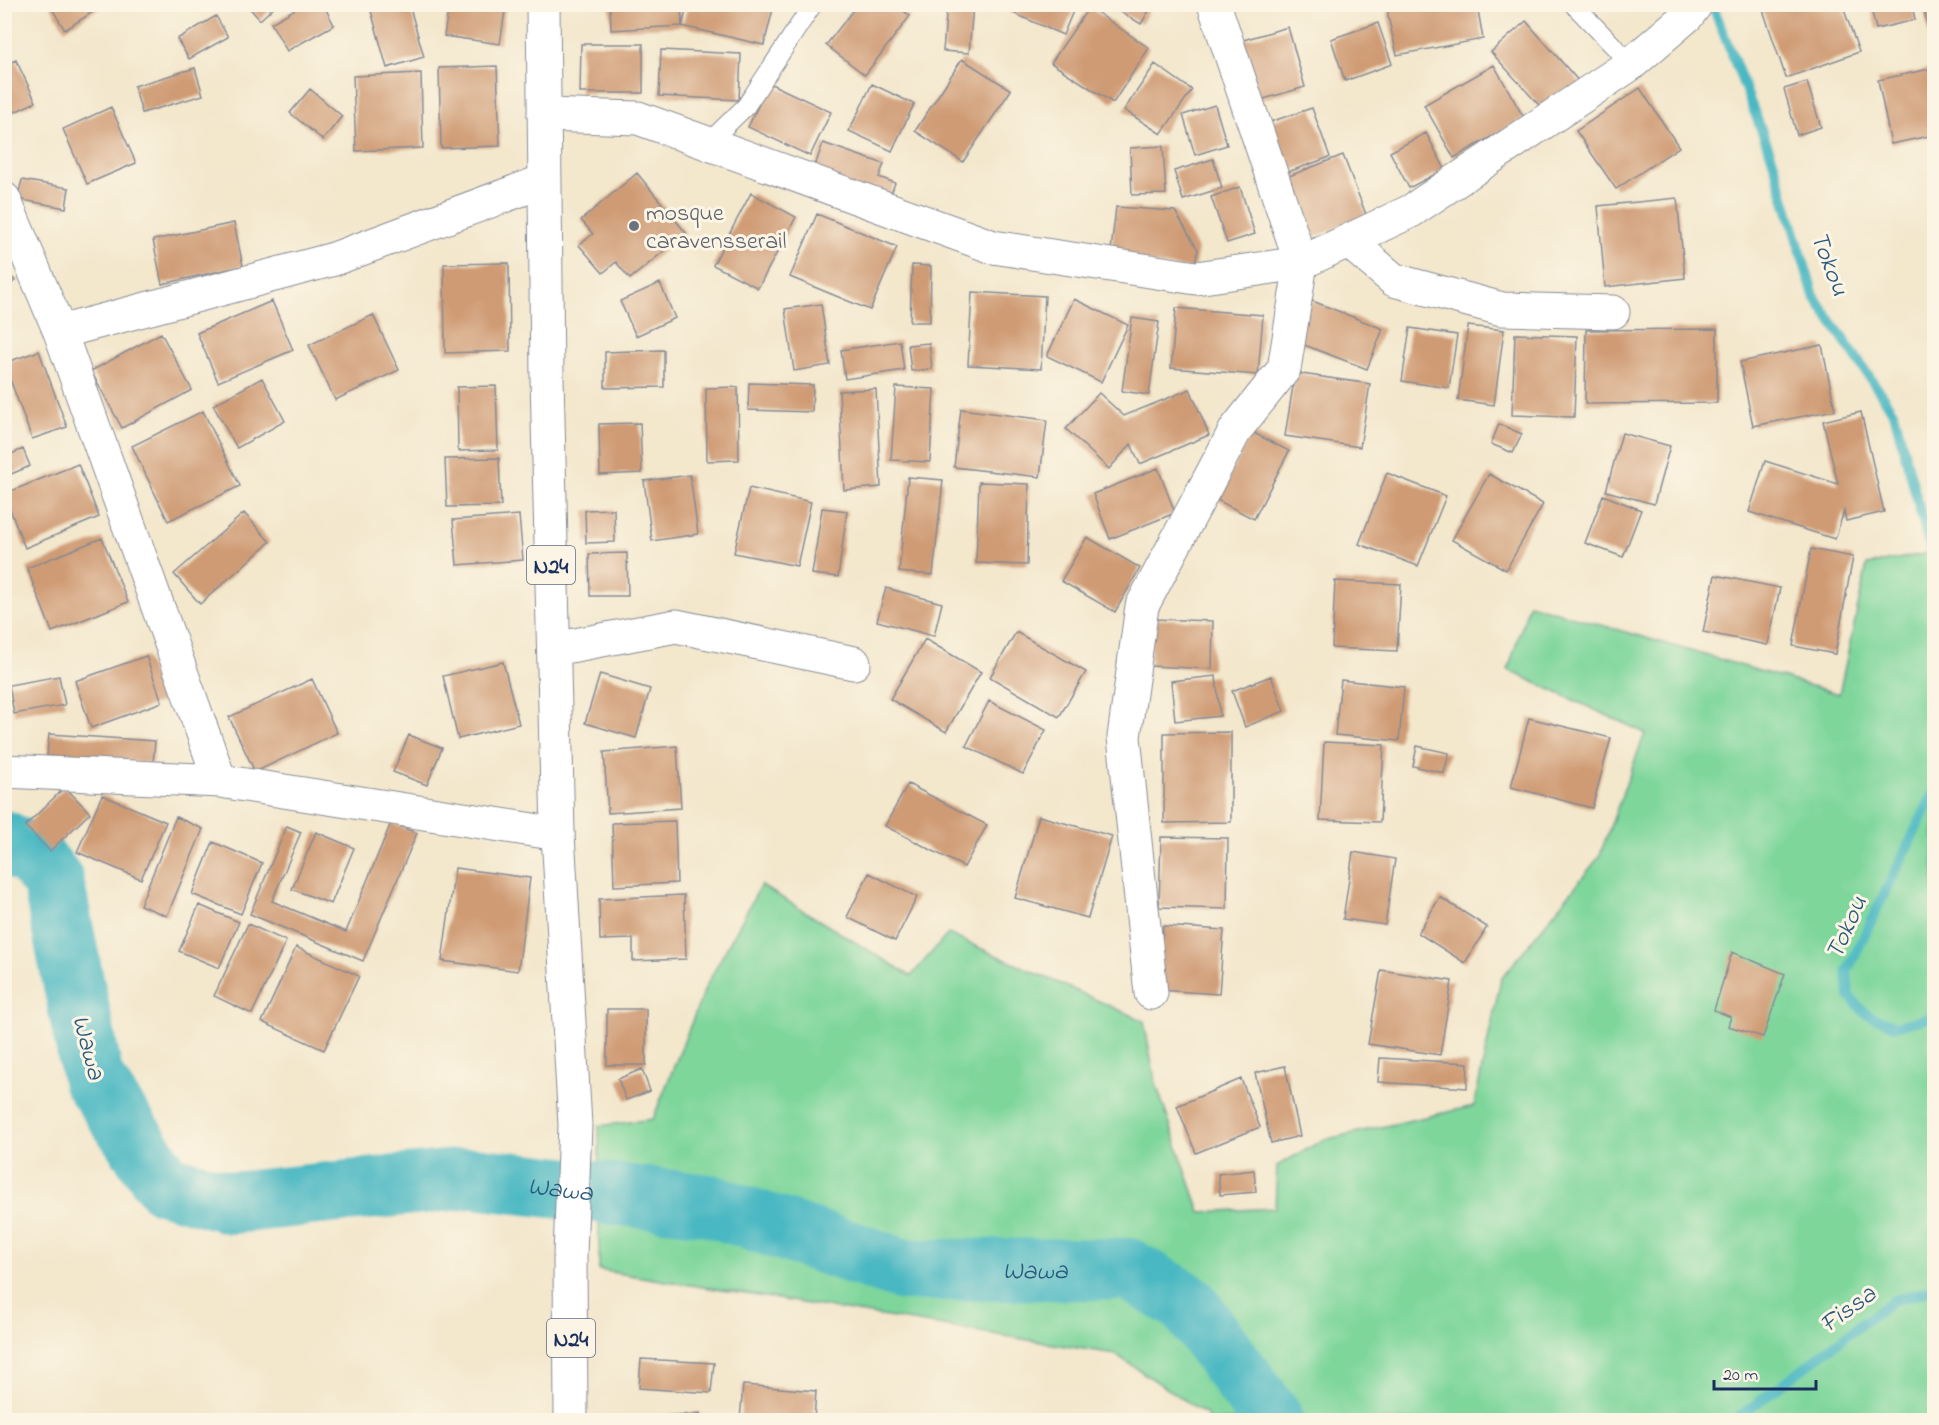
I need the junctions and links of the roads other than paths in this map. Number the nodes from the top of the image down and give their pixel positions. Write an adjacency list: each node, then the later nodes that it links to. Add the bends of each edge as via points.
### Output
1 (543, 4): 7 (street, N24)
2 (813, 4): 8 (lane, via 746,106)
3 (1214, 4): 12 (street)
4 (1574, 4): 6 (lane)
5 (1696, 4): 6 (street)
6 (1631, 64): 11 (street, via 1411,211)
7 (544, 115): 8 (street, via 638,118); 9 (street, N24)
8 (708, 143): 12 (street, via 993,247 1196,278)
9 (544, 181): 14 (street, via 334,259); 15 (street, N24)
10 (4, 199): 14 (street)
11 (1348, 241): 12 (street); 13 (street, via 1394,280 1416,286 1502,309)
12 (1301, 263): 20 (street, via 1284,369 1236,429 1142,606 1124,737)
13 (1613, 312)
14 (60, 332): 18 (street)
15 (554, 649): 16 (street, via 676,627); 19 (street, N24)
16 (854, 663)
17 (4, 771): 18 (street)
18 (219, 781): 19 (street)
19 (558, 834): 21 (street, N24, via 575,1125 570,1255)
20 (1151, 993)
21 (571, 1420)

